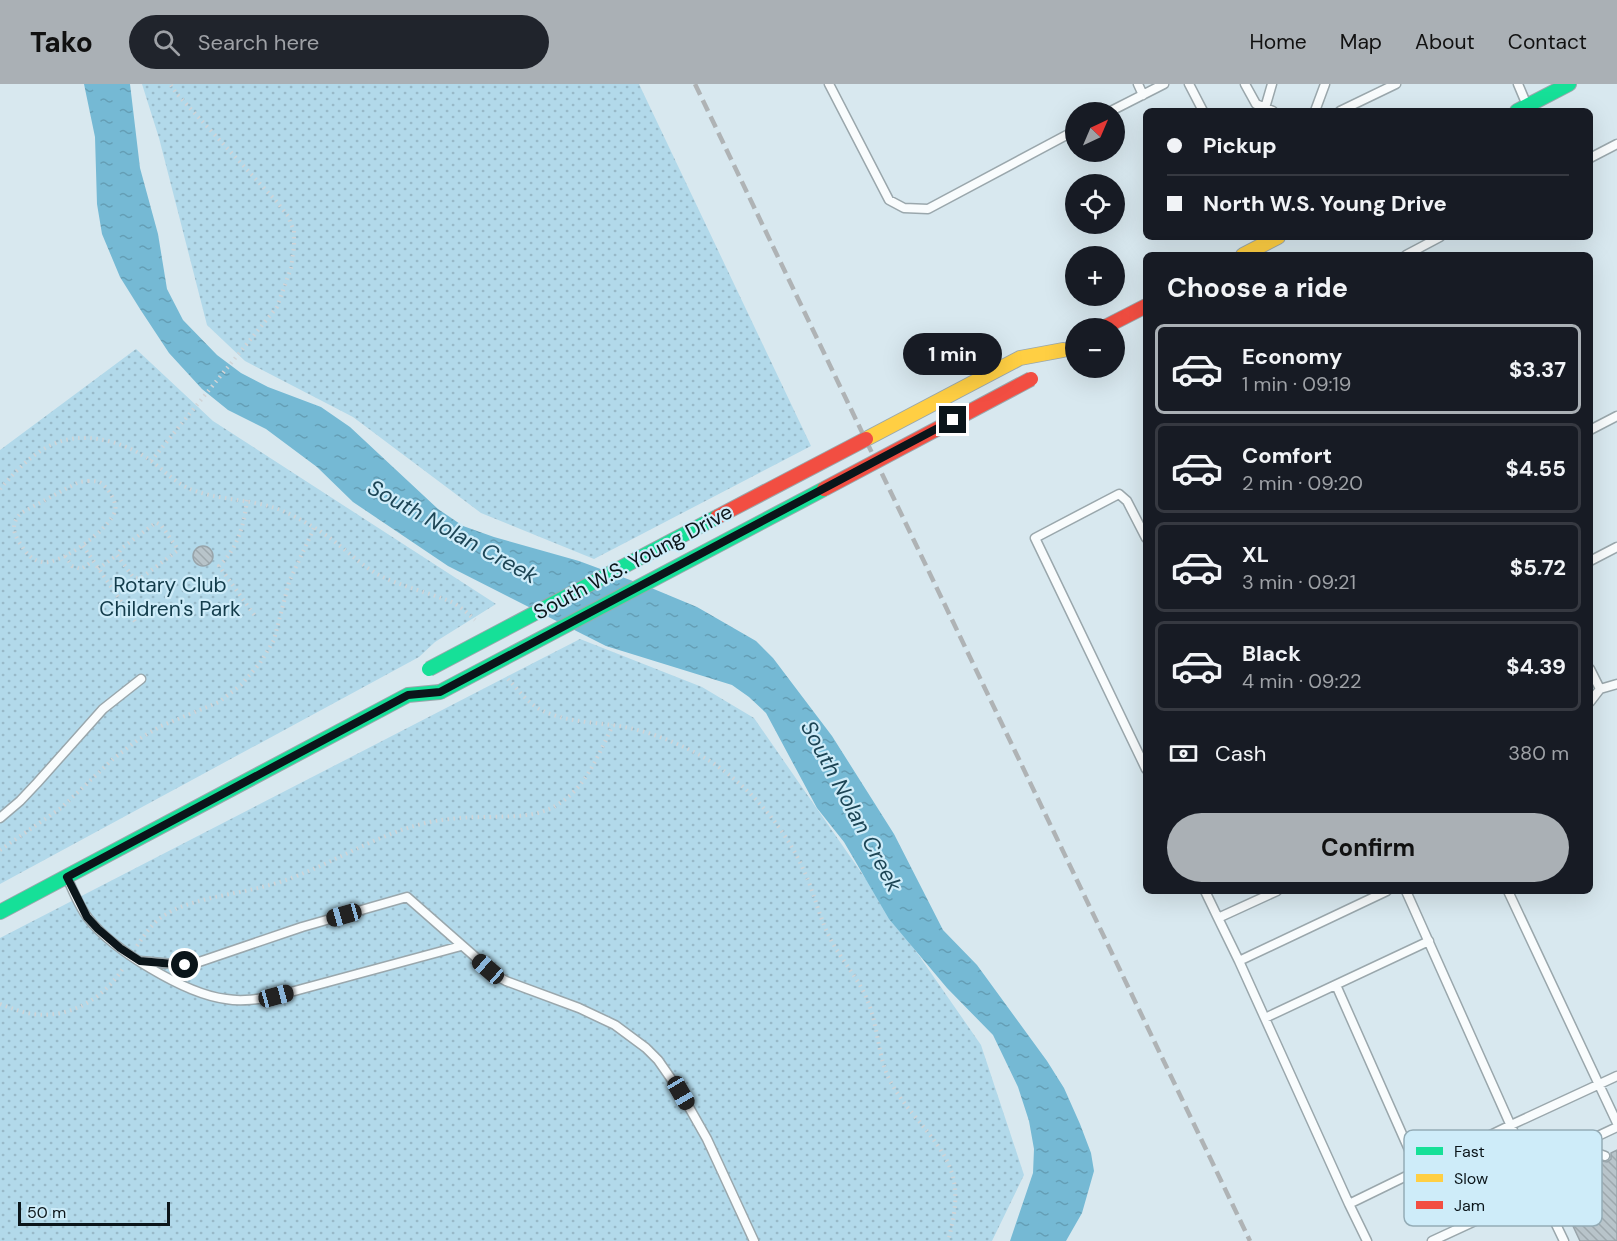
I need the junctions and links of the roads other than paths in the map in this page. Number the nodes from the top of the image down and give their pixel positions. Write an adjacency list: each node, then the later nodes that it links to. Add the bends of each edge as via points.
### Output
1 (829, 84): 20 (lane, via 889,200 904,208 928,209)
2 (1138, 84): 11 (lane)
3 (1164, 84): 11 (lane)
4 (1189, 84): 13 (lane)
5 (1245, 84): 14 (lane, via 1256,104)
6 (1272, 84): 15 (lane)
7 (1325, 84): 16 (lane)
8 (1396, 84): 17 (lane)
9 (1518, 84): 18 (lane)
10 (1569, 84): 19 (main road)
11 (1143, 95): 12 (lane)
12 (1125, 104)
13 (1201, 108)
14 (1266, 108)
15 (1269, 108)
16 (1316, 108)
17 (1346, 108)
18 (1522, 108)
19 (1524, 108)
20 (1065, 136)
21 (1617, 144): 22 (lane)
22 (1593, 156)
23 (1269, 240): 25 (main road)
24 (1434, 240): 26 (lane)
25 (1248, 252)
26 (1412, 252)
27 (1143, 308): 28 (main road)
28 (1123, 318)
29 (1065, 347): 40 (main road, South W.S. Young Drive, bridge, via 1020,358 429,669)
30 (1065, 349): 40 (main road, South W.S. Young Drive, bridge, via 1039,372 440,692)
31 (1617, 416): 32 (lane)
32 (1593, 428)
33 (1143, 524): 42 (lane, via 1119,494 1035,538)
34 (1617, 547): 35 (lane)
35 (1593, 559)
36 (1593, 675): 39 (lane)
37 (141, 679): 43 (lane, via 104,709)
38 (1617, 684): 39 (lane)
39 (1600, 689): 41 (lane)
40 (408, 695): 44 (main road, South W.S. Young Drive)
41 (1593, 698)
42 (1143, 763)
43 (0, 818)
44 (67, 877): 50 (main road, South W.S. Young Drive); 55 (lane, via 87,917 115,945)
45 (1206, 894): 51 (lane)
46 (1270, 894): 51 (lane)
47 (1381, 894): 54 (lane)
48 (1407, 894): 52 (lane)
49 (1509, 894): 59 (lane)
50 (0, 912)
51 (1218, 918): 54 (lane)
52 (1429, 941): 56 (lane); 60 (lane)
53 (461, 946): 55 (lane, via 250,1000 226,1000 191,990); 55 (lane, via 406,897 199,962 185,965); 72 (lane, via 497,976 599,1016 646,1048 669,1074 697,1121)
54 (1239, 960): 57 (lane)
55 (140, 961)
56 (1336, 986): 57 (lane); 65 (lane)
57 (1265, 1018): 69 (lane)
58 (1617, 1076): 59 (lane)
59 (1598, 1086): 60 (lane); 61 (lane)
60 (1511, 1125): 62 (lane); 63 (lane)
61 (1617, 1125): 64 (lane)
62 (1501, 1130)
63 (1513, 1130)
64 (1602, 1133)
65 (1404, 1139)
66 (1602, 1155): 67 (lane)
67 (1605, 1156)
68 (1404, 1177): 69 (lane)
69 (1349, 1204): 73 (lane)
70 (1464, 1226): 74 (lane)
71 (1557, 1226): 75 (lane)
72 (754, 1241)
73 (1367, 1241)
74 (1432, 1241)
75 (1564, 1241)

